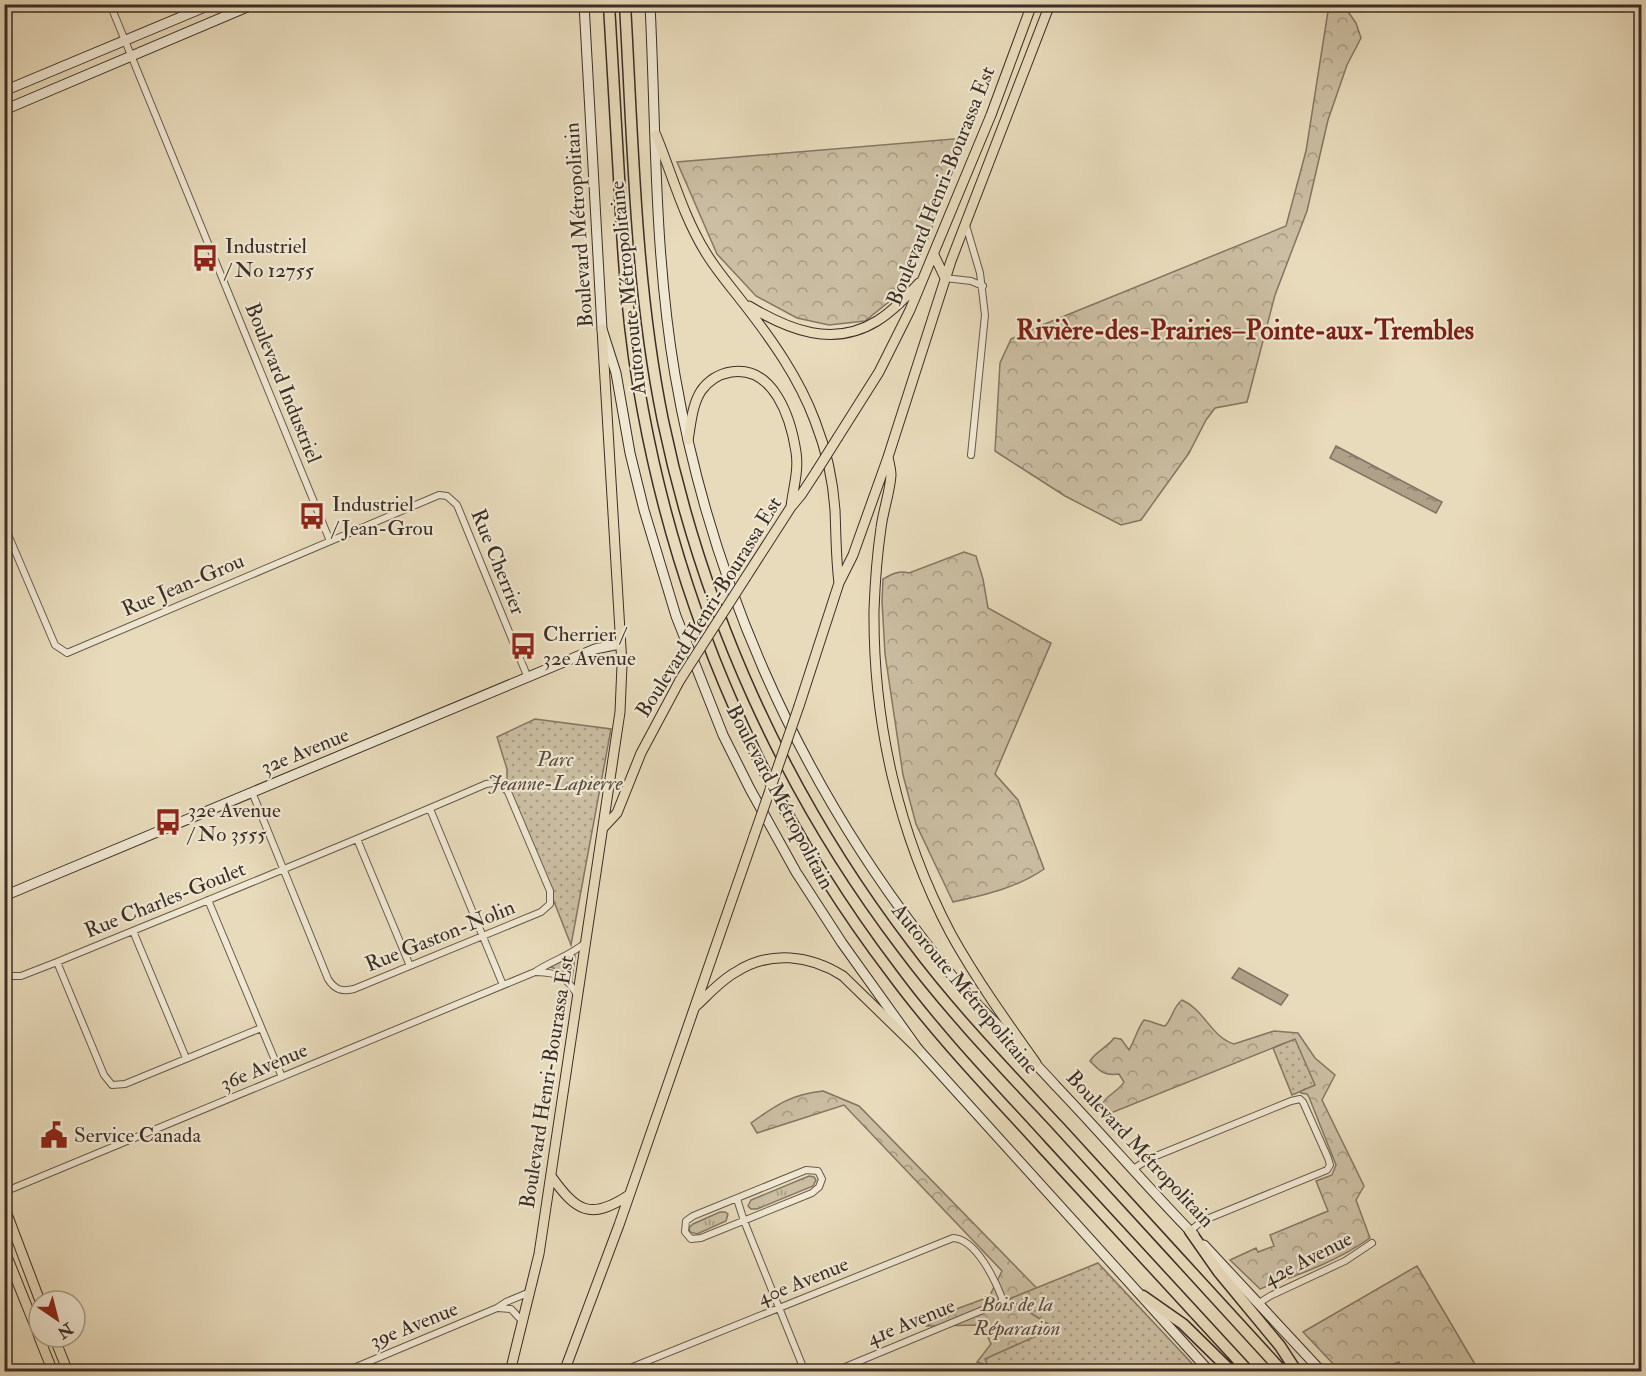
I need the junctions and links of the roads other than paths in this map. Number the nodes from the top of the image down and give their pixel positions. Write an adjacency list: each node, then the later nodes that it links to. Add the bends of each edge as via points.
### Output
1 (110, 4): 10 (street, Boulevard Industriel)
2 (212, 4): 10 (main road)
3 (254, 4): 11 (main road)
4 (609, 4): 86 (highway, Autoroute Métropolitaine, via 625,280 643,411 681,566 709,648 744,730 822,873 909,997)
5 (625, 4): 87 (highway, Autoroute Métropolitaine, via 641,267 660,407 697,551 725,632 761,715 833,848 921,972)
6 (650, 4): 14 (main road, Boulevard Métropolitain)
7 (1032, 4): 16 (main road, Boulevard Henri-Bourassa Est)
8 (1050, 4): 15 (main road, Boulevard Henri-Bourassa Est)
9 (583, 5): 21 (main road, Boulevard Métropolitain)
10 (126, 42): 11 (street, Boulevard Industriel); 12 (main road)
11 (132, 56): 13 (main road); 28 (street, Boulevard Industriel)
12 (4, 92)
13 (4, 110)
14 (656, 135): 20 (main road, via 697,237); 22 (main road, Boulevard Métropolitain, via 663,281)
15 (965, 222): 17 (main road, Boulevard Henri-Bourassa Est); 19 (street)
16 (934, 255): 17 (main road); 18 (main road, Boulevard Henri-Bourassa Est)
17 (945, 278): 19 (street); 24 (main road, Boulevard Henri-Bourassa Est)
18 (921, 282): 20 (main road, via 878,320 837,334 794,329); 26 (main road, Boulevard Henri-Bourassa Est, bridge, via 894,343)
19 (983, 286): 23 (street, via 985,321)
20 (744, 304): 29 (main road, via 787,364 815,422 833,496)
21 (602, 328): 30 (main road); 51 (main road, Boulevard Métropolitain, via 654,547 686,645 715,715 750,789 802,881)
22 (688, 440): 26 (main road, via 695,405 708,383 733,372 746,372 763,380 779,399 795,447 797,474); 53 (main road, Boulevard Métropolitain, via 742,618 821,785 918,932 978,1005)
23 (971, 455)
24 (888, 457): 29 (main road, Boulevard Henri-Bourassa Est); 53 (main road, via 891,475 876,569 875,638 882,722 894,782 918,861 950,932)
25 (447, 496): 28 (street, Rue Jean-Grou, via 439,495); 31 (street, Rue Cherrier, via 457,505)
26 (791, 507): 34 (main road, Boulevard Henri-Bourassa Est, bridge, via 680,680 644,747 617,813)
27 (4, 525): 28 (street, Rue Jean-Grou, via 54,645 67,653)
28 (330, 541)
29 (839, 583): 49 (main road, Boulevard Henri-Bourassa Est, bridge)
30 (620, 644): 31 (main road, 32e Avenue, via 600,647); 34 (main road, via 618,731)
31 (528, 678): 32 (main road, 32e Avenue)
32 (252, 792): 36 (street); 37 (main road, 32e Avenue)
33 (430, 809): 35 (street, Rue Charles-Goulet); 39 (street, Rue Charles-Goulet, via 486,784 498,783 508,792 550,891); 41 (street)
34 (603, 828): 42 (main road, Boulevard Henri-Bourassa Est)
35 (357, 839): 36 (street, Rue Charles-Goulet); 44 (street)
36 (284, 868): 38 (street, Rue Charles-Goulet); 44 (street, Rue Gaston-Nolin, via 332,985 339,990 354,989)
37 (4, 896)
38 (208, 900): 40 (street, Rue Charles-Goulet); 50 (street)
39 (550, 904): 41 (street, Rue Gaston-Nolin, via 541,912)
40 (133, 931): 43 (street, Rue Charles-Goulet); 52 (street)
41 (482, 936): 44 (street, Rue Gaston-Nolin); 47 (street)
42 (586, 943): 46 (street, 36e Avenue); 48 (main road, Boulevard Henri-Bourassa Est)
43 (57, 962): 45 (street, Rue Charles-Goulet, via 21,976 10,976); 52 (street, via 104,1075 112,1085 125,1084)
44 (410, 966)
45 (4, 970)
46 (535, 972): 47 (street, 36e Avenue); 48 (street, via 561,975)
47 (503, 985): 54 (street, 36e Avenue)
48 (578, 996): 56 (main road, Boulevard Henri-Bourassa Est)
49 (694, 1007): 51 (main road, via 741,969 768,959 798,958 822,964 843,976); 58 (main road, Boulevard Henri-Bourassa Est)
50 (261, 1028): 52 (street); 54 (street)
51 (918, 1049): 68 (main road, Boulevard Métropolitain)
52 (186, 1058)
53 (1036, 1063): 55 (main road, Boulevard Métropolitain)
54 (282, 1077): 57 (street, 36e Avenue)
55 (1133, 1168): 62 (main road, Boulevard Métropolitain); 62 (street, via 1291,1101 1302,1100 1328,1158 1328,1169 1202,1221)
56 (551, 1176): 58 (main road, via 570,1201 588,1209 608,1208); 67 (main road, Boulevard Henri-Bourassa Est)
57 (4, 1192)
58 (629, 1194): 80 (main road, Boulevard Henri-Bourassa Est)
59 (737, 1199): 61 (street); 61 (street, via 693,1216 686,1221 685,1232 691,1239 700,1238); 61 (street, via 806,1170 818,1171 822,1179 812,1193)
60 (4, 1206): 66 (main road)
61 (744, 1221): 72 (street)
62 (1190, 1231): 69 (main road, Boulevard Métropolitain); 88 (highway)
63 (1372, 1243): 69 (street, 42e Avenue, via 1345,1261)
64 (4, 1249): 70 (main road)
65 (990, 1269): 72 (street, 40e Avenue, via 967,1244 953,1238); 83 (street, 41e Avenue, via 1002,1302)
66 (35, 1289)
67 (530, 1292): 71 (street, 39e Avenue); 73 (main road, Boulevard Henri-Bourassa Est)
68 (1143, 1296): 84 (main road, Boulevard Métropolitain); 85 (highway, via 1184,1324)
69 (1259, 1303): 89 (main road, Boulevard Métropolitain)
70 (27, 1307)
71 (497, 1308): 73 (street, via 511,1309); 78 (street, 39e Avenue)
72 (780, 1308): 81 (street, 40e Avenue); 82 (street)
73 (522, 1322): 79 (main road, Boulevard Henri-Bourassa Est)
74 (44, 1349): 76 (main road)
75 (59, 1349): 77 (main road)
76 (53, 1371)
77 (68, 1371)
78 (344, 1371)
79 (510, 1371)
80 (564, 1371)
81 (620, 1371)
82 (805, 1371)
83 (833, 1371)
84 (1210, 1371)
85 (1232, 1371)
86 (1249, 1371)
87 (1283, 1371)
88 (1297, 1371)
89 (1322, 1371)

